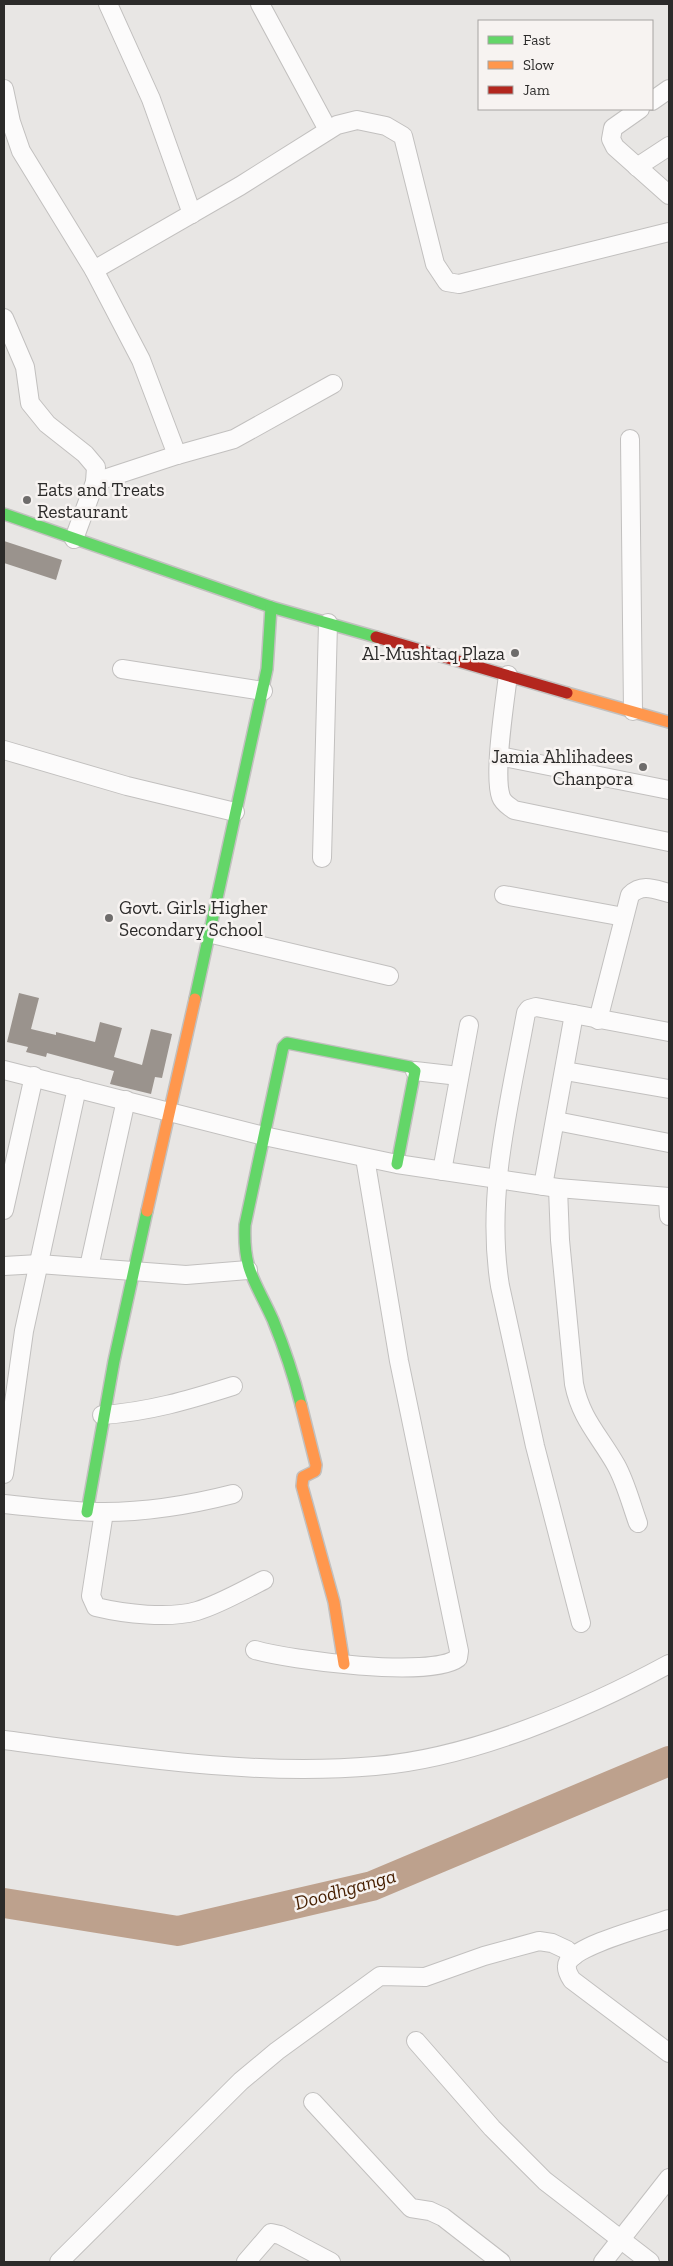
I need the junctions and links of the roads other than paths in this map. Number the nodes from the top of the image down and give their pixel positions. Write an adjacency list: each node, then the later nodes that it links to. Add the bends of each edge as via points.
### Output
1 (108, 4): 11 (street, via 151,99)
2 (260, 4): 7 (street)
3 (4, 89): 13 (street, via 21,151)
4 (669, 89): 5 (street)
5 (653, 100)
6 (639, 110): 9 (street, via 613,128 611,138 615,147)
7 (328, 130): 11 (street); 12 (street, via 348,120 357,120 386,126 403,136 435,264 447,282 458,284)
8 (669, 146): 9 (street)
9 (637, 167): 10 (street)
10 (669, 195)
11 (192, 214): 13 (street)
12 (669, 232)
13 (94, 270): 17 (street, via 140,360)
14 (4, 318): 18 (street, via 25,367 30,403 47,424 92,461 96,467)
15 (333, 384): 17 (street, via 234,439)
16 (630, 439): 26 (street)
17 (177, 455): 18 (street)
18 (95, 482): 20 (street)
19 (4, 514): 20 (street)
20 (74, 539): 21 (street)
21 (271, 607): 22 (street); 25 (street)
22 (328, 623): 24 (street); 33 (street)
23 (122, 669): 25 (street)
24 (508, 675): 26 (street); 29 (street)
25 (263, 691): 31 (street)
26 (633, 712): 27 (street)
27 (669, 722)
28 (4, 750): 31 (street, via 127,786)
29 (500, 756): 30 (street); 32 (street, via 501,798 514,810)
30 (669, 790)
31 (236, 812): 37 (street)
32 (669, 842)
33 (322, 858)
34 (669, 893): 36 (street, via 637,888 630,895)
35 (504, 895): 36 (street)
36 (624, 917): 40 (street)
37 (208, 933): 38 (street); 51 (street)
38 (389, 976)
39 (574, 1014): 40 (street); 45 (street); 58 (street, via 536,1007 526,1013)
40 (598, 1020): 42 (street)
41 (469, 1025): 47 (street)
42 (669, 1032)
43 (4, 1070): 46 (street)
44 (415, 1071): 47 (street); 53 (street, via 410,1067 288,1043 283,1047); 56 (street)
45 (565, 1071): 49 (street); 52 (street)
46 (34, 1076): 48 (street); 61 (street)
47 (459, 1076): 57 (street)
48 (77, 1088): 50 (street); 63 (street)
49 (669, 1089)
50 (126, 1100): 51 (street); 65 (street)
51 (170, 1112): 53 (street); 67 (street)
52 (556, 1121): 54 (street); 59 (street)
53 (264, 1136): 55 (street); 66 (street, via 245,1225 244,1250)
54 (669, 1143)
55 (365, 1158): 56 (street); 78 (street, via 399,1361 459,1650 454,1661 430,1665)
56 (397, 1164): 57 (street)
57 (442, 1171): 58 (street)
58 (497, 1178): 59 (street); 76 (street, via 496,1263 500,1286 535,1446)
59 (551, 1187): 60 (street); 74 (street, via 578,1405 616,1466)
60 (669, 1197): 62 (street)
61 (4, 1210)
62 (669, 1216)
63 (39, 1264): 64 (street); 65 (street); 70 (street, via 24,1331)
64 (4, 1266)
65 (89, 1267): 67 (street)
66 (248, 1270): 67 (street, via 186,1275); 78 (street, via 273,1321 297,1390 316,1464 315,1471 304,1477 302,1486 334,1602)
67 (133, 1272): 69 (street)
68 (233, 1386): 69 (street, via 142,1412)
69 (102, 1415): 73 (street)
70 (4, 1474)
71 (233, 1494): 73 (street, via 154,1510)
72 (4, 1504): 73 (street)
73 (95, 1512): 75 (street, via 91,1596 96,1607 159,1614 195,1611)
74 (638, 1524)
75 (264, 1580)
76 (581, 1624)
77 (255, 1650): 78 (street, via 279,1657)
78 (344, 1664)
79 (669, 1664): 80 (street, via 600,1698 524,1729 442,1756 376,1766 277,1770)
80 (4, 1740)
81 (669, 1919): 82 (street, via 590,1946)
82 (574, 1956): 84 (street, via 567,1964 572,1980); 88 (street, via 552,1943 539,1941 425,1977 380,1976 241,2081)
83 (416, 2041): 87 (street, via 518,2155 545,2181)
84 (669, 2053)
85 (313, 2102): 91 (street, via 411,2208 436,2213)
86 (669, 2178): 87 (street)
87 (621, 2240): 92 (street); 93 (street)
88 (59, 2262)
89 (246, 2262): 90 (street, via 270,2233)
90 (331, 2262)
91 (501, 2262)
92 (603, 2262)
93 (650, 2262)

